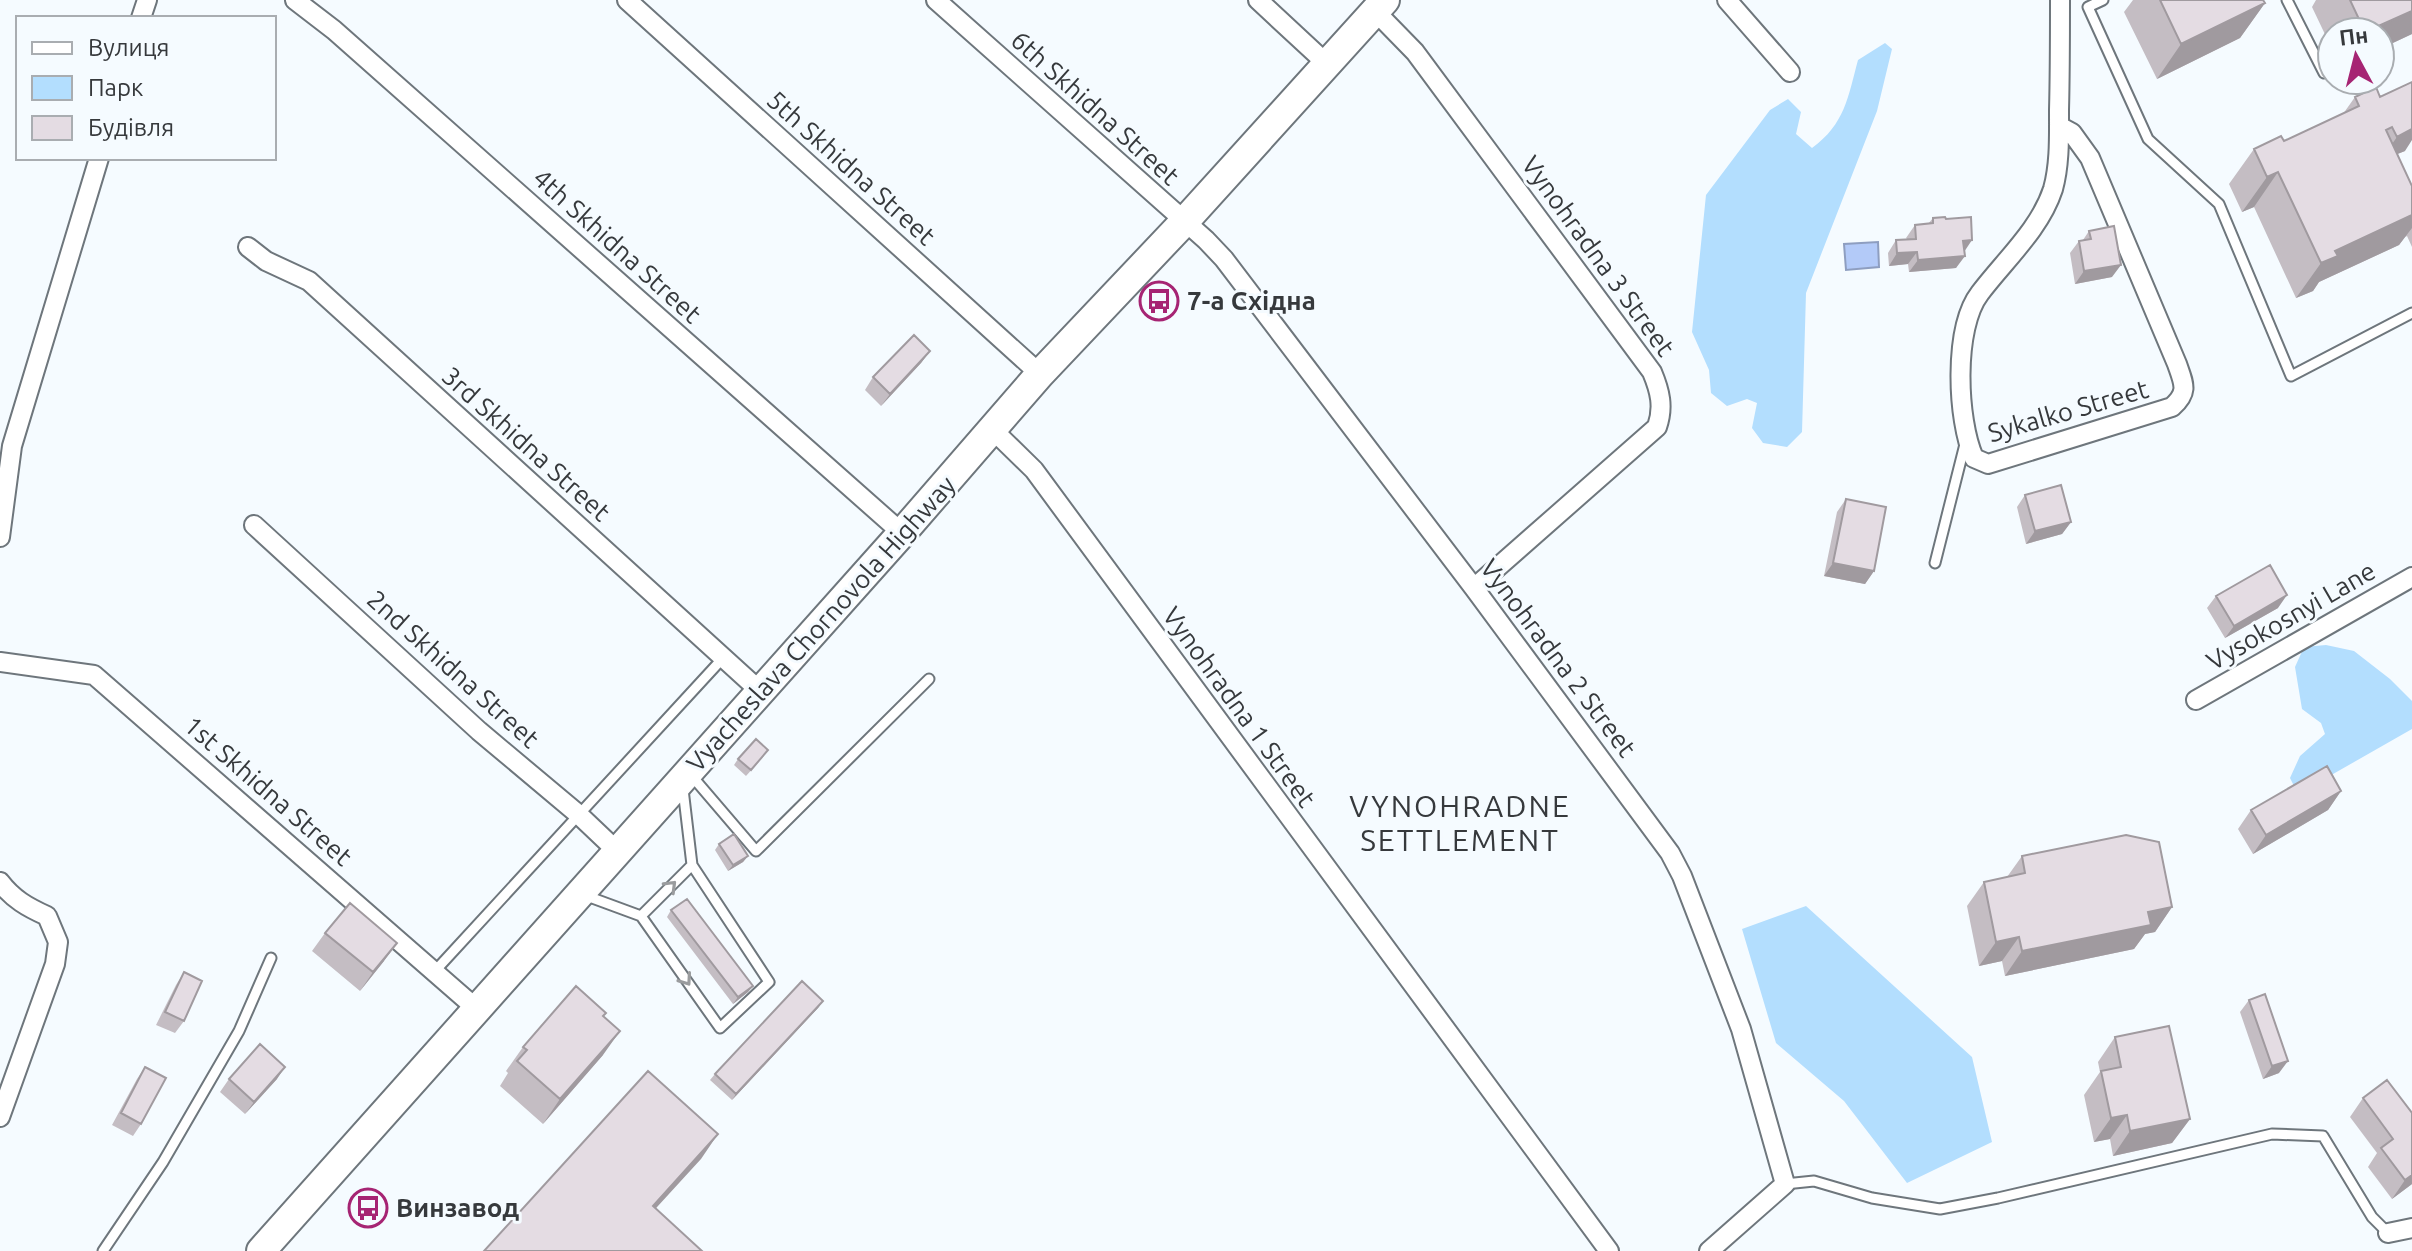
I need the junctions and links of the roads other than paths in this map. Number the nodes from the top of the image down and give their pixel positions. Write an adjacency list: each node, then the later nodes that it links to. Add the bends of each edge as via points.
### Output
1 (295, 0): 23 (street, 4th Skhidna Street)
2 (627, 0): 18 (street, 5th Skhidna Street)
3 (936, 0): 15 (street, 6th Skhidna Street)
4 (1258, 0): 11 (street)
5 (1727, 0): 12 (street)
6 (2060, 0): 13 (street, Sykalko Street)
7 (2103, 0): 17 (lane, via 2088,7 2148,139 2219,204 2291,376)
8 (2287, 0): 10 (lane)
9 (1380, 6): 11 (main road, Vyacheslava Chornovola Highway); 27 (street, Vynohradna 3 Street, via 1659,387 1657,427)
10 (2316, 57)
11 (1327, 64): 15 (main road, Vyacheslava Chornovola Highway)
12 (1790, 72)
13 (2059, 126): 20 (street, Sykalko Street, via 2053,188 2040,217 1978,295 1968,318 1961,369); 20 (street, Sykalko Street, via 2072,133 2090,158 2177,364 2184,384 2182,398 2172,407 1988,464 1974,458)
14 (98, 160): 21 (street)
15 (1184, 222): 18 (main road, Vyacheslava Chornovola Highway); 27 (street, Vynohradna 2 Street, via 1224,259)
16 (248, 247): 28 (street, 3rd Skhidna Street, via 309,281)
17 (2412, 313)
18 (1040, 374): 19 (main road, Vyacheslava Chornovola Highway)
19 (993, 430): 23 (main road, Vyacheslava Chornovola Highway); 49 (street, Vynohradna 1 Street, via 1034,470)
20 (1966, 441): 25 (lane)
21 (6, 445): 24 (street)
22 (254, 525): 34 (street, 2nd Skhidna Street)
23 (902, 533): 31 (main road, Vyacheslava Chornovola Highway)
24 (0, 537)
25 (1935, 563)
26 (2412, 577): 32 (street, Vysokosnyi Lane)
27 (1474, 588): 44 (street, Vynohradna 2 Street, via 1670,853 1741,1029)
28 (723, 658): 31 (street, 3rd Skhidna Street); 34 (lane)
29 (0, 662): 41 (street, 1st Skhidna Street, via 94,675)
30 (929, 679): 33 (lane, via 756,851)
31 (760, 691): 33 (main road, Vyacheslava Chornovola Highway)
32 (2196, 700)
33 (685, 776): 35 (main road, Vyacheslava Chornovola Highway); 36 (lane)
34 (578, 814): 35 (street, 2nd Skhidna Street); 41 (lane)
35 (618, 852): 38 (main road, Vyacheslava Chornovola Highway)
36 (692, 865): 39 (lane, one-way to 36); 39 (lane, one-way to 36, via 720,1028 769,982)
37 (0, 882): 43 (street, via 9,895 47,916 58,942 55,964)
38 (581, 894): 39 (lane); 42 (main road, Vyacheslava Chornovola Highway)
39 (641, 916)
40 (271, 958): 47 (lane, via 239,1031 163,1162)
41 (435, 971): 42 (street, 1st Skhidna Street)
42 (478, 1010): 48 (main road, Vyacheslava Chornovola Highway)
43 (0, 1117)
44 (1785, 1184): 46 (lane, via 1814,1181 1872,1198 1940,1209 2272,1134 2323,1136 2372,1217); 50 (street)
45 (2412, 1228): 46 (street)
46 (2388, 1233)
47 (103, 1251)
48 (261, 1251)
49 (1609, 1251)
50 (1709, 1251)

